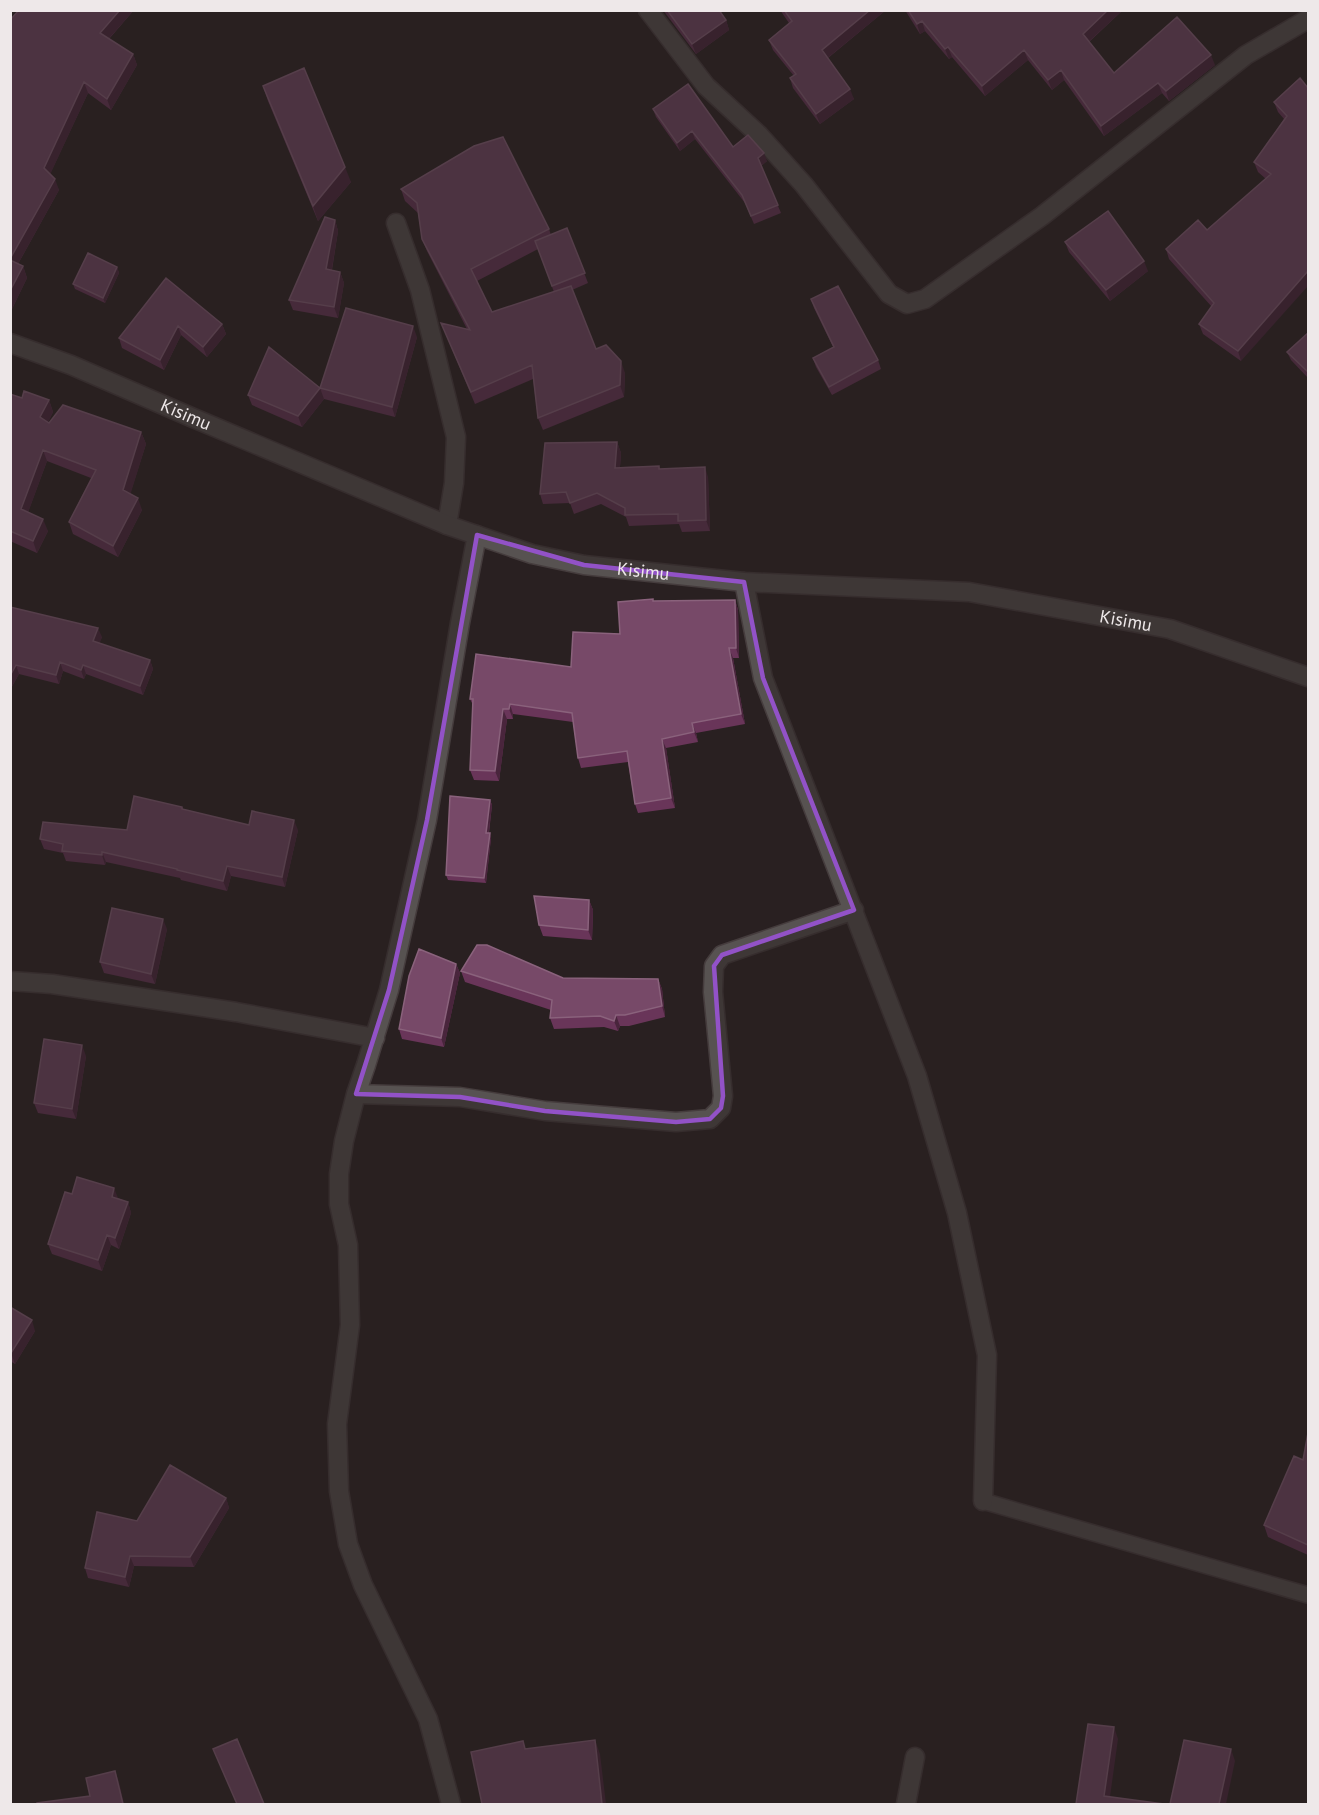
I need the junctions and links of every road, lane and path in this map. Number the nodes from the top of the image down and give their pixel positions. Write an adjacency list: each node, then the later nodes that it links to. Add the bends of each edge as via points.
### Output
1 (648, 10): 2 (street, via 706,86 759,135 804,185 889,294 907,304 925,299 1042,216 1246,55)
2 (1308, 19)
3 (396, 223): 5 (street, via 420,290 456,437)
4 (10, 343): 5 (street, Kisimu, via 71,365)
5 (447, 525): 6 (street, Kisimu)
6 (477, 535): 7 (street, Kisimu, via 532,554 584,565); 11 (street, via 427,820)
7 (744, 582): 8 (street, Kisimu, via 969,592 1170,629); 9 (street, via 763,678)
8 (1308, 677)
9 (854, 910): 12 (street, via 722,955 718,960 714,966 713,992 723,1096 721,1108 710,1119 676,1122 545,1111 460,1097); 13 (street, via 917,1076 957,1213 987,1355)
10 (10, 981): 11 (street, via 236,1012)
11 (375, 1038): 12 (street)
12 (356, 1094): 16 (street, via 339,1173 339,1204 348,1245 350,1325 337,1424 339,1491 348,1544 363,1585 428,1719)
13 (983, 1501): 14 (lane)
14 (1308, 1595)
15 (915, 1757): 17 (street)
16 (451, 1804)
17 (906, 1804)

